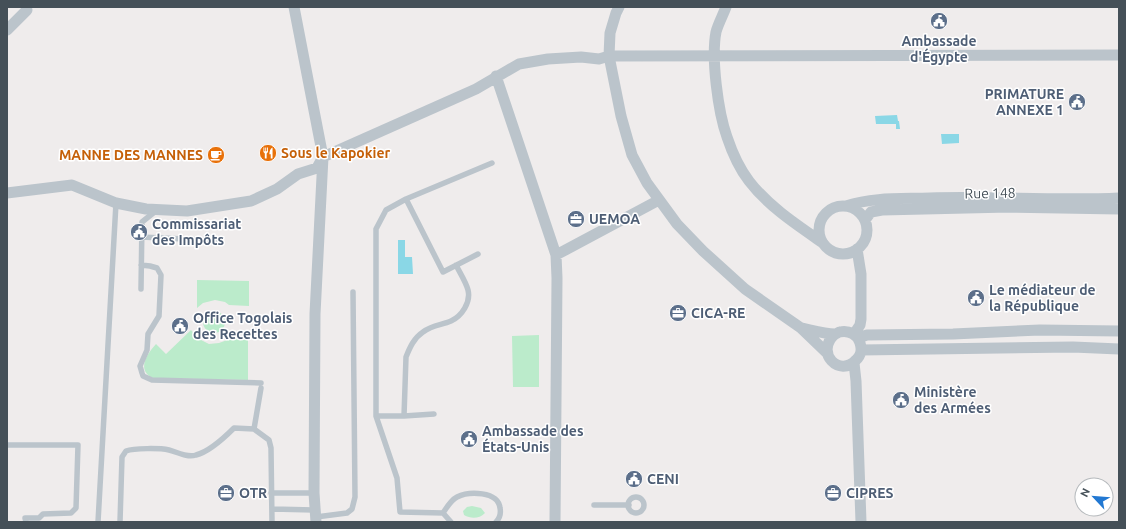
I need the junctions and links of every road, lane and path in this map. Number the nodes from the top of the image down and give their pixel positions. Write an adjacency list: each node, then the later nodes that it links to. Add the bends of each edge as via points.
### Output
1 (294, 7): 10 (street)
2 (620, 7): 8 (street, via 610,33)
3 (726, 7): 6 (street, via 716,32)
4 (27, 10): 5 (street)
5 (7, 30)
6 (714, 55): 7 (street); 8 (street); 24 (street, via 721,112 737,162 749,181 769,202)
7 (1119, 55)
8 (609, 56): 9 (street, via 599,59 548,59 519,64); 15 (street, via 632,155)
9 (496, 76): 10 (street, via 476,89); 27 (street)
10 (323, 157): 20 (street, via 317,168 298,174 277,189 251,201 186,211); 48 (street, via 314,314)
11 (492, 163): 14 (lane)
12 (7, 193): 16 (street, via 72,185)
13 (1119, 198): 17 (street)
14 (406, 199): 29 (lane, via 443,272); 43 (lane, via 386,210 376,229)
15 (659, 200): 27 (street); 32 (street, via 677,224 703,251 745,289)
16 (116, 203): 20 (street); 55 (lane)
17 (1053, 203): 18 (street, via 975,197 881,199); 19 (street, Rue 148); 21 (street, Rue 148, via 1010,207 882,210 871,212)
18 (846, 206): 21 (street, via 860,213); 24 (street, via 833,208 823,218 819,230)
19 (1119, 209)
20 (157, 210): 22 (lane, via 142,222)
21 (865, 220): 25 (street, via 865,239)
22 (142, 238): 23 (lane, via 206,240); 28 (lane)
23 (220, 243)
24 (823, 243): 25 (street, via 832,252 839,254)
25 (857, 249): 36 (street, via 861,274 861,319)
26 (478, 254): 29 (lane)
27 (556, 255): 60 (street)
28 (141, 265): 30 (lane); 45 (lane, via 154,267 161,275 159,316 147,337 147,350 140,366 144,376 152,380 261,385)
29 (456, 265): 44 (lane, via 468,290 467,304 451,321 423,331 410,348 406,357)
30 (140, 289)
31 (353, 292): 53 (lane, via 355,497 352,509 346,513)
32 (801, 328): 35 (street); 40 (street)
33 (1052, 330): 34 (street); 36 (street); 37 (street)
34 (1119, 331)
35 (835, 334): 36 (street, via 848,332); 40 (street, via 827,345)
36 (856, 336): 39 (street)
37 (1052, 348): 38 (street); 39 (street)
38 (1119, 349)
39 (861, 350): 41 (street)
40 (827, 353): 41 (street, via 838,365)
41 (854, 363): 61 (street)
42 (434, 414): 44 (lane)
43 (376, 416): 44 (lane); 52 (lane, via 397,478 400,512)
44 (404, 416)
45 (254, 429): 47 (lane, via 269,440); 56 (lane, via 234,428 221,441 195,456 168,449 126,451 122,457)
46 (7, 445): 54 (lane, via 78,445 76,508 72,513 43,514 39,518 25,518)
47 (271, 493): 48 (lane); 51 (lane)
48 (314, 493): 53 (street)
49 (594, 505): 50 (lane)
50 (629, 505)
51 (272, 509): 53 (lane); 57 (lane)
52 (443, 513): 58 (lane); 59 (lane, via 457,497 485,494 495,498 500,504 501,513)
53 (315, 516)
54 (26, 522)
55 (98, 522)
56 (120, 522)
57 (272, 522)
58 (451, 522)
59 (496, 522)
60 (555, 522)
61 (861, 522)

